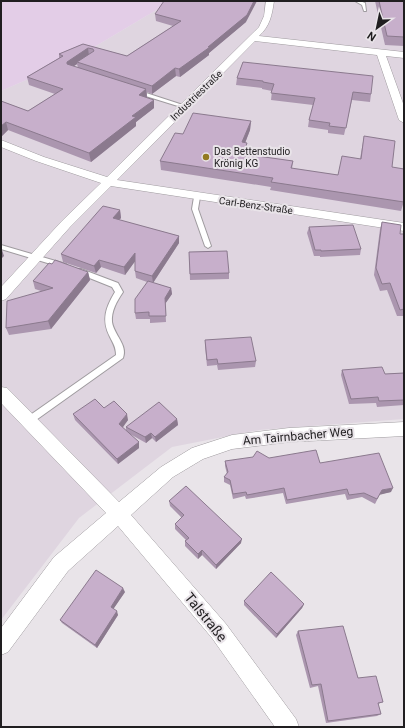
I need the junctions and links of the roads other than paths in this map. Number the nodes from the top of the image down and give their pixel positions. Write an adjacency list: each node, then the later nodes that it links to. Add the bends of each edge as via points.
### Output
1 (270, 1): 4 (street, Industriestraße, via 263,28)
2 (357, 1): 3 (lane, via 364,4)
3 (365, 10)
4 (253, 38): 5 (street); 8 (street, Industriestraße)
5 (381, 53): 6 (street); 9 (street)
6 (404, 56)
7 (131, 90): 8 (lane)
8 (183, 106): 11 (street, Industriestraße)
9 (404, 120)
10 (1, 143): 11 (street)
11 (109, 182): 12 (street, Carl-Benz-Straße); 16 (street, Industriestraße)
12 (197, 197): 13 (street, Carl-Benz-Straße); 14 (lane, via 196,208)
13 (404, 227)
14 (208, 246)
15 (1, 247): 16 (lane)
16 (36, 258): 17 (street, Industriestraße); 19 (lane, via 115,285 119,292 111,305 108,317 112,333 120,346 120,356)
17 (1, 296)
18 (1, 393): 19 (street, Talstraße)
19 (29, 421): 21 (street, Talstraße)
20 (404, 429): 21 (street, Am Tairnbacher Weg, via 289,435 232,442 198,453 167,472)
21 (118, 513): 22 (street, via 61,564); 23 (street, Talstraße, via 219,631)
22 (1, 644)
23 (288, 727)

